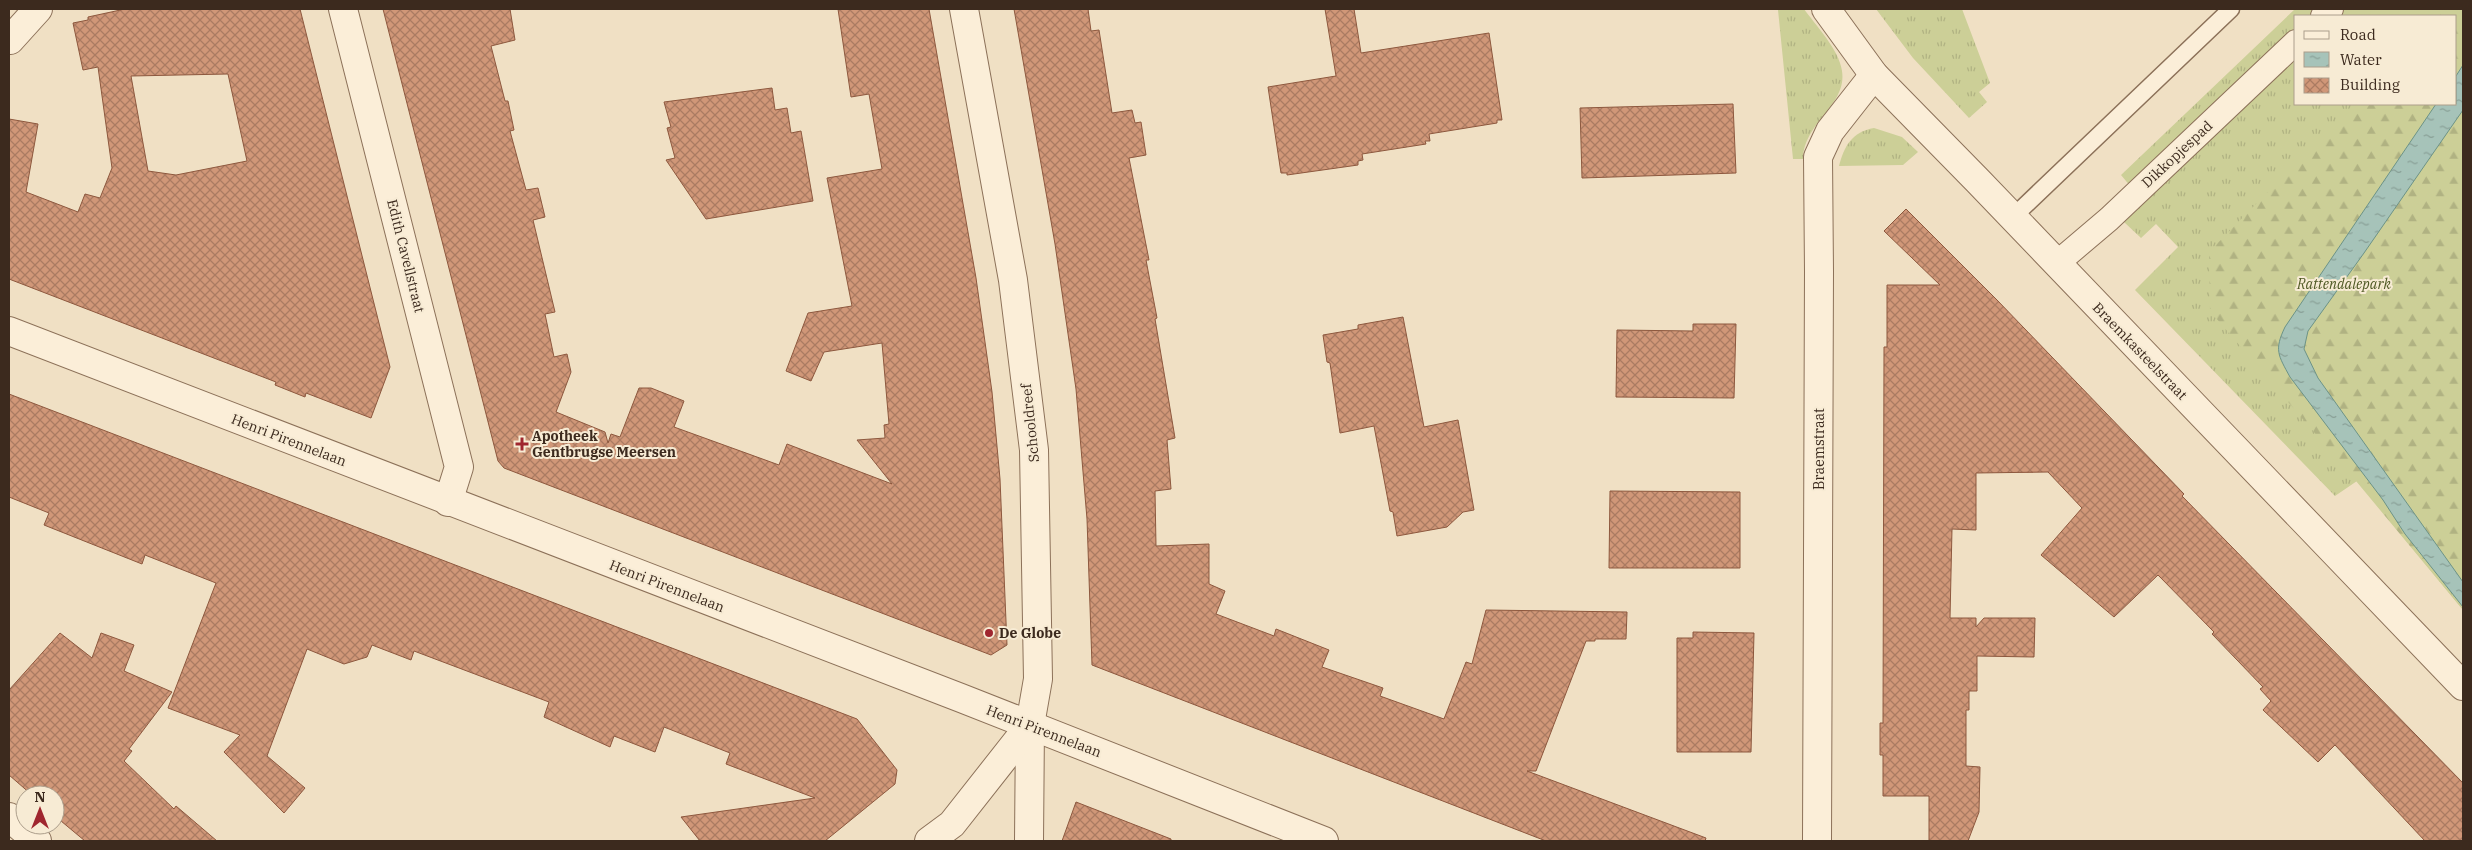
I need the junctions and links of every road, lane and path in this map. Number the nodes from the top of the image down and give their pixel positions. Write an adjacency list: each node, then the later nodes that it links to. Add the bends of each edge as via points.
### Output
1 (38, 9): 6 (street)
2 (343, 9): 12 (street, Edith Cavellstraat, via 459,467)
3 (964, 9): 14 (street, Schooldreef, via 1013,280 1034,450 1038,679)
4 (1826, 9): 8 (street, Braemkasteelstraat)
5 (2231, 9): 9 (lane)
6 (10, 40)
7 (2294, 44): 10 (street, Dikkopjespad, via 2109,219)
8 (1874, 75): 9 (street, Braemkasteelstraat); 20 (street, Braemstraat, via 1830,131 1818,157)
9 (2013, 217): 10 (street, Braemkasteelstraat)
10 (2056, 264): 13 (street, Braemkasteelstraat)
11 (9, 330): 12 (street, Henri Pirennelaan)
12 (448, 502): 14 (street, Henri Pirennelaan)
13 (2463, 686)
14 (1030, 725): 17 (street, via 952,824); 18 (street, Schooldreef); 19 (street, Henri Pirennelaan)
15 (9, 817): 16 (street)
16 (37, 841)
17 (930, 841)
18 (1029, 841)
19 (1324, 841)
20 (1817, 841)

